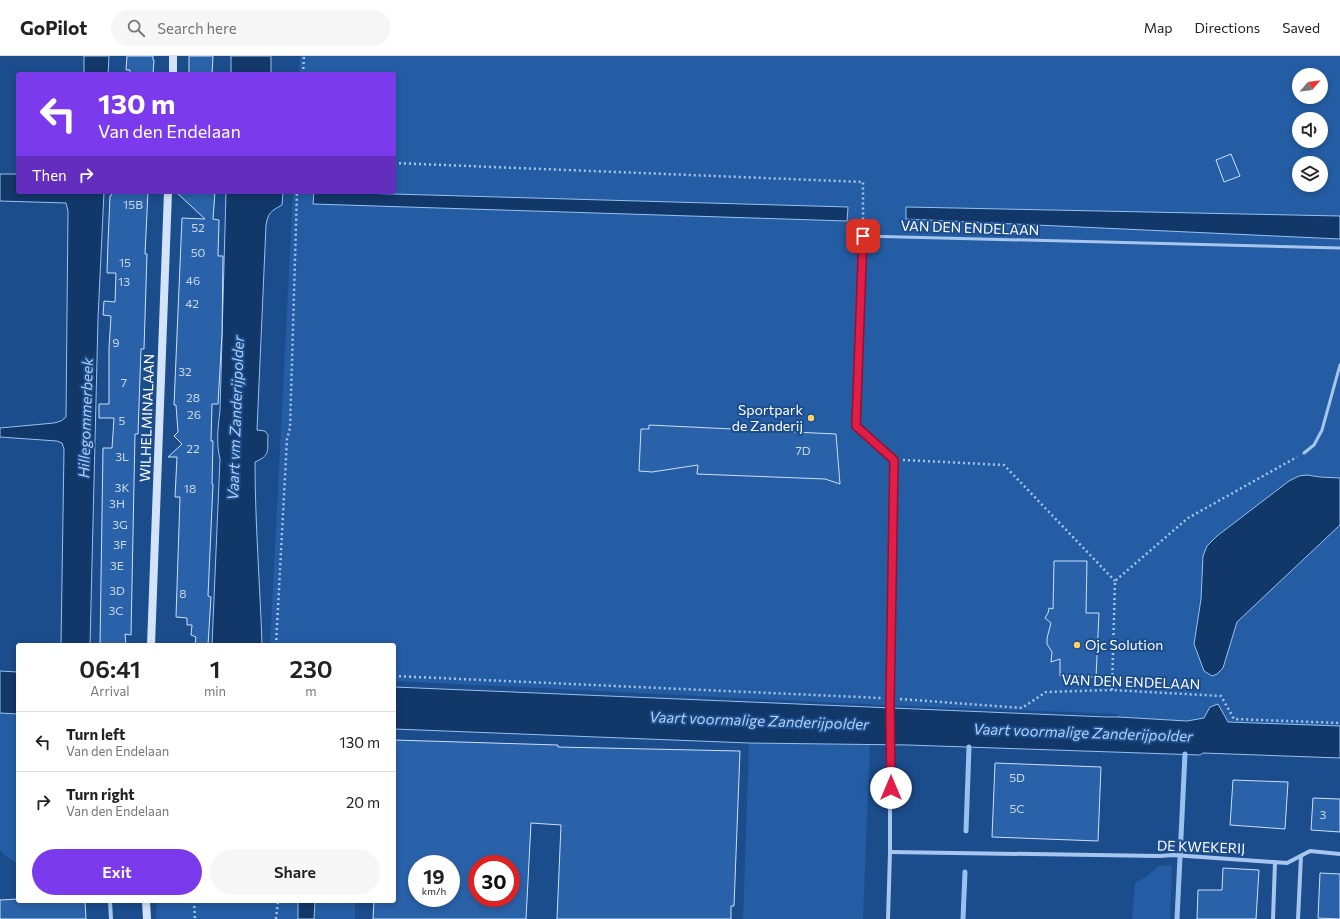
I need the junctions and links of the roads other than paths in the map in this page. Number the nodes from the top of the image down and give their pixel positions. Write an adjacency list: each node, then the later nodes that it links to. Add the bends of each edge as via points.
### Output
1 (173, 56): 2 (main road)
2 (173, 72)
3 (168, 194): 7 (main road, WILHELMINALAAN)
4 (1340, 248): 8 (lane, VAN DEN ENDELAAN, via 863,236 856,426 894,460)
5 (1340, 365): 6 (lane, via 1322,430 1314,445)
6 (1304, 453)
7 (151, 643)
8 (890, 698): 9 (street)
9 (890, 852): 12 (street, DE KWEKERIJ, via 1173,855); 17 (street)
10 (1340, 854): 11 (street, DE KWEKERIJ, via 1310,851)
11 (1301, 856): 12 (street, DE KWEKERIJ, via 1287,863); 19 (street)
12 (1276, 862): 18 (street)
13 (110, 903): 15 (street)
14 (146, 903): 16 (main road)
15 (111, 919)
16 (147, 919)
17 (888, 919)
18 (1272, 919)
19 (1298, 919)

